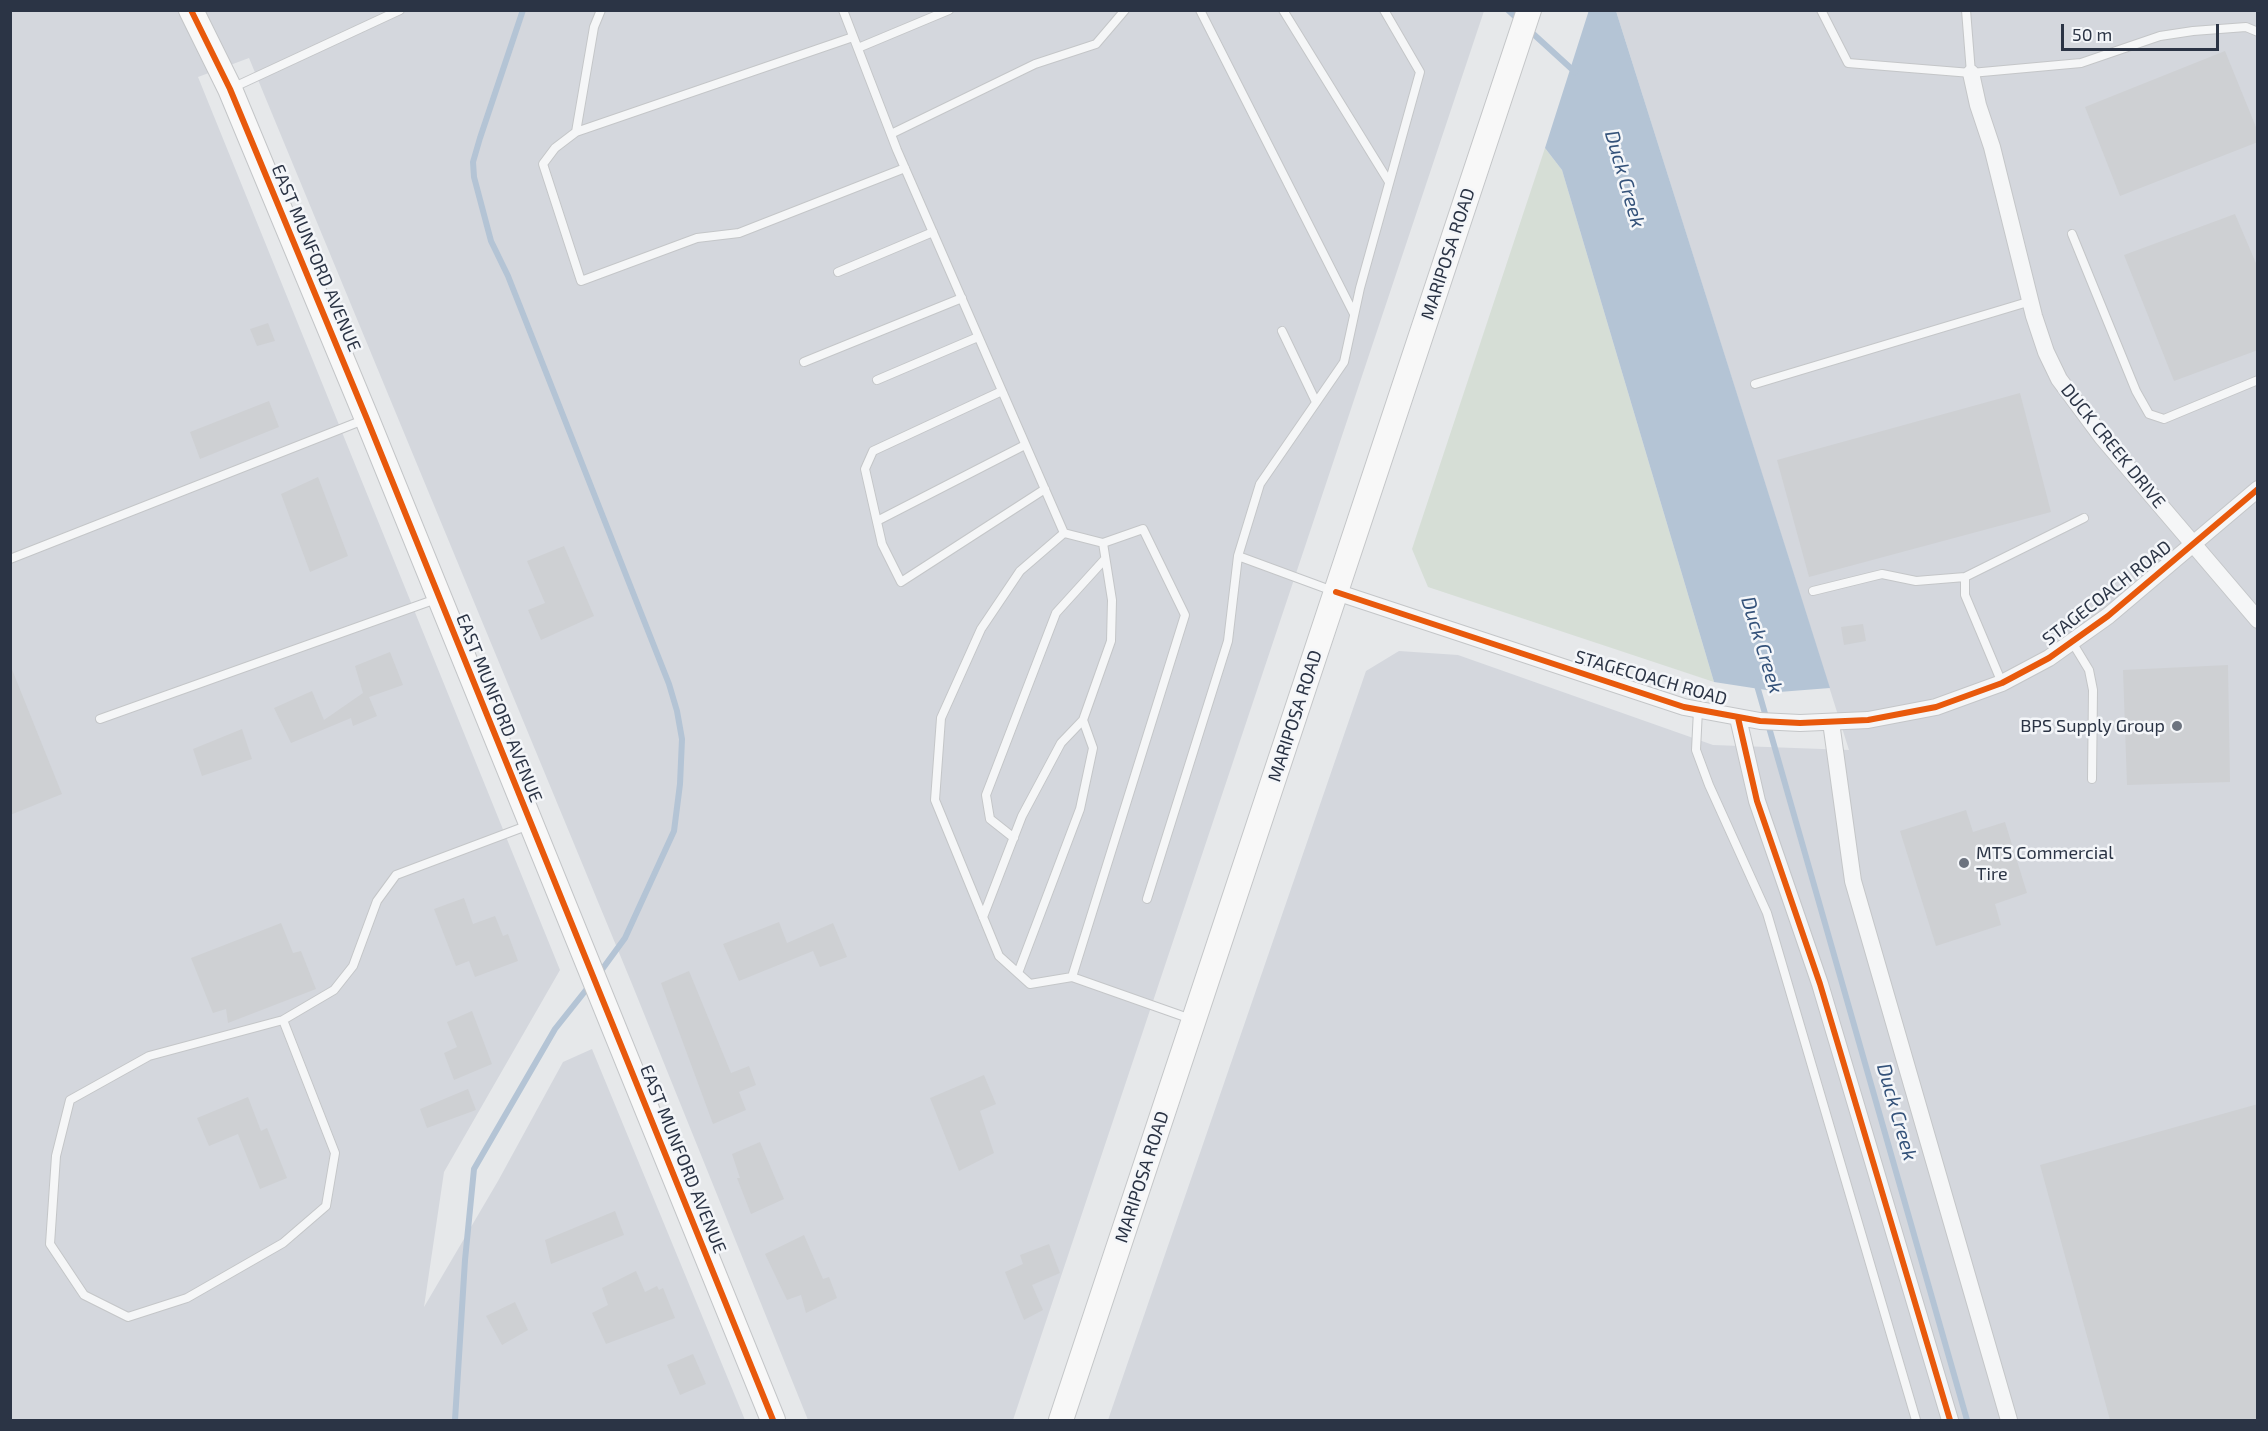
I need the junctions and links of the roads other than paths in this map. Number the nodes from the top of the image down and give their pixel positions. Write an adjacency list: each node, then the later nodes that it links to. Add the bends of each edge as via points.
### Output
1 (191, 10): 17 (street, EAST MUNFORD AVENUE)
2 (400, 10): 17 (lane)
3 (601, 10): 18 (lane, via 594,27)
4 (843, 10): 14 (lane)
5 (949, 10): 15 (lane)
6 (1125, 10): 19 (lane, via 1096,44 1035,64)
7 (1200, 10): 27 (lane)
8 (1283, 10): 21 (lane)
9 (1384, 10): 21 (lane, via 1420,72)
10 (1529, 10): 50 (street, MARIPOSA ROAD)
11 (1821, 10): 16 (lane, via 1848,63)
12 (1965, 10): 16 (lane)
13 (2258, 32): 16 (lane, via 2246,27 2193,30 2160,36 2081,63)
14 (854, 36): 15 (lane); 18 (lane)
15 (858, 48): 19 (lane)
16 (1971, 72): 26 (street, DUCK CREEK DRIVE)
17 (230, 89): 36 (street, EAST MUNFORD AVENUE)
18 (576, 132): 20 (lane, via 555,148 543,164 581,281 698,237 739,234)
19 (891, 134): 20 (lane)
20 (905, 168): 22 (lane)
21 (1389, 182): 27 (lane)
22 (933, 232): 24 (lane); 25 (lane)
23 (2072, 234): 32 (lane, via 2136,391 2150,414 2164,419)
24 (838, 272)
25 (962, 298): 29 (lane); 30 (lane)
26 (2031, 301): 33 (lane); 44 (street, DUCK CREEK DRIVE, via 2046,352 2072,399)
27 (1354, 314): 35 (lane, via 1344,362)
28 (1282, 330): 35 (lane)
29 (978, 337): 31 (lane); 34 (lane)
30 (804, 362)
31 (877, 380)
32 (2258, 380)
33 (1755, 384)
34 (1002, 391): 37 (lane); 41 (lane, via 873,451 865,468)
35 (1316, 402): 45 (lane, via 1260,484)
36 (367, 419): 46 (lane); 51 (street, EAST MUNFORD AVENUE)
37 (1025, 445): 38 (lane); 41 (lane)
38 (1045, 489): 41 (lane, via 901,582 882,544); 42 (lane)
39 (2258, 489): 44 (street, STAGECOACH ROAD)
40 (2084, 518): 48 (lane)
41 (877, 521)
42 (1064, 533): 43 (lane); 64 (lane, via 1020,571 988,619 941,718 935,800)
43 (1102, 543): 47 (lane); 66 (lane, via 1143,529 1185,615)
44 (2193, 544): 52 (street, DUCK CREEK DRIVE); 53 (street, STAGECOACH ROAD)
45 (1238, 556): 50 (lane); 63 (lane, via 1228,641)
46 (10, 559)
47 (1105, 559): 58 (lane, via 1112,600 1111,641); 62 (lane, via 1056,613 986,795 990,819)
48 (1965, 577): 49 (lane, via 1916,581 1882,574); 54 (lane, via 1965,595)
49 (1813, 591)
50 (1336, 592): 55 (street, STAGECOACH ROAD); 68 (street, MARIPOSA ROAD)
51 (439, 598): 57 (lane); 61 (street, EAST MUNFORD AVENUE)
52 (2258, 620)
53 (2072, 642): 54 (street, STAGECOACH ROAD); 60 (lane, via 2089,670 2093,690)
54 (2002, 683): 59 (street, STAGECOACH ROAD, via 1936,707 1868,720)
55 (1698, 710): 56 (street, STAGECOACH ROAD); 71 (lane, via 1696,750 1767,913)
56 (1738, 718): 59 (street, STAGECOACH ROAD); 72 (street, via 1757,801 1820,984)
57 (100, 719)
58 (1083, 720): 62 (lane, via 1061,742); 65 (lane, via 1093,748 1080,809)
59 (1831, 722): 73 (street, via 1853,881)
60 (2092, 779)
61 (529, 825): 67 (lane, via 396,875 377,902 353,966 334,990); 69 (street, EAST MUNFORD AVENUE)
62 (1014, 838): 64 (lane)
63 (1148, 899)
64 (983, 917): 65 (lane, via 999,956)
65 (1018, 973): 66 (lane, via 1030,984)
66 (1072, 977): 68 (lane)
67 (283, 1020): 67 (lane, via 148,1056 70,1100 56,1155 50,1244 84,1296 128,1317 187,1298 283,1243 326,1206 335,1153)
68 (1194, 1020): 70 (street, MARIPOSA ROAD)
69 (773, 1420)
70 (1061, 1420)
71 (1916, 1420)
72 (1950, 1420)
73 (2009, 1420)

